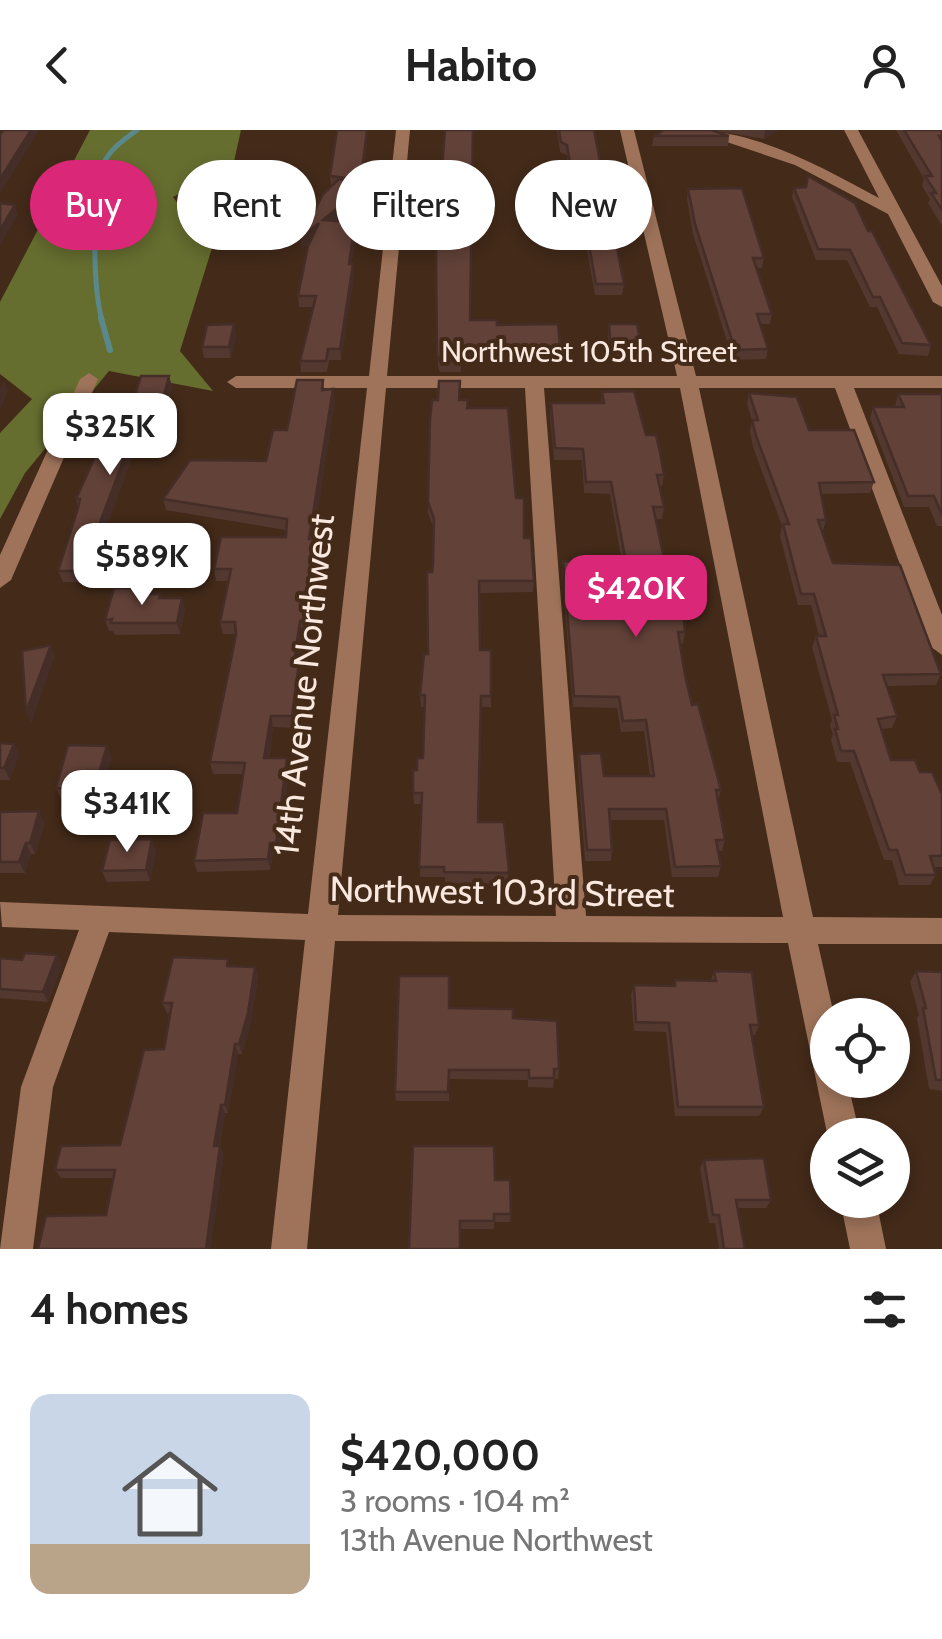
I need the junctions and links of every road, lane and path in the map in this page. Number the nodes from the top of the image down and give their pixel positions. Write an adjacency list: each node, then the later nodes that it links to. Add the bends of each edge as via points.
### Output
1 (403, 130): 9 (street, 14th Avenue Northwest)
2 (627, 130): 11 (street)
3 (698, 130): 5 (street, via 800,162)
4 (850, 130): 5 (street)
5 (890, 210): 6 (street)
6 (942, 302)
7 (89, 379): 14 (street)
8 (236, 382): 9 (street, Northwest 105th Street)
9 (375, 382): 10 (street, Northwest 105th Street); 18 (street, 14th Avenue Northwest)
10 (534, 382): 11 (street, Northwest 105th Street); 19 (street)
11 (688, 382): 12 (street, Northwest 105th Street); 21 (street)
12 (842, 382): 13 (street, Northwest 105th Street); 15 (street)
13 (942, 382)
14 (0, 580)
15 (942, 646)
16 (2, 914): 17 (street, Northwest 103rd Street)
17 (98, 917): 18 (street, Northwest 103rd Street); 24 (street, via 36,1087)
18 (320, 928): 19 (street, Northwest 103rd Street); 25 (street, 14th Avenue Northwest)
19 (572, 930): 21 (street, Northwest 103rd Street)
20 (942, 931): 21 (street, Northwest 103rd Street)
21 (799, 932): 22 (street)
22 (814, 998)
23 (862, 1218): 26 (street)
24 (14, 1249)
25 (289, 1249)
26 (868, 1249)

